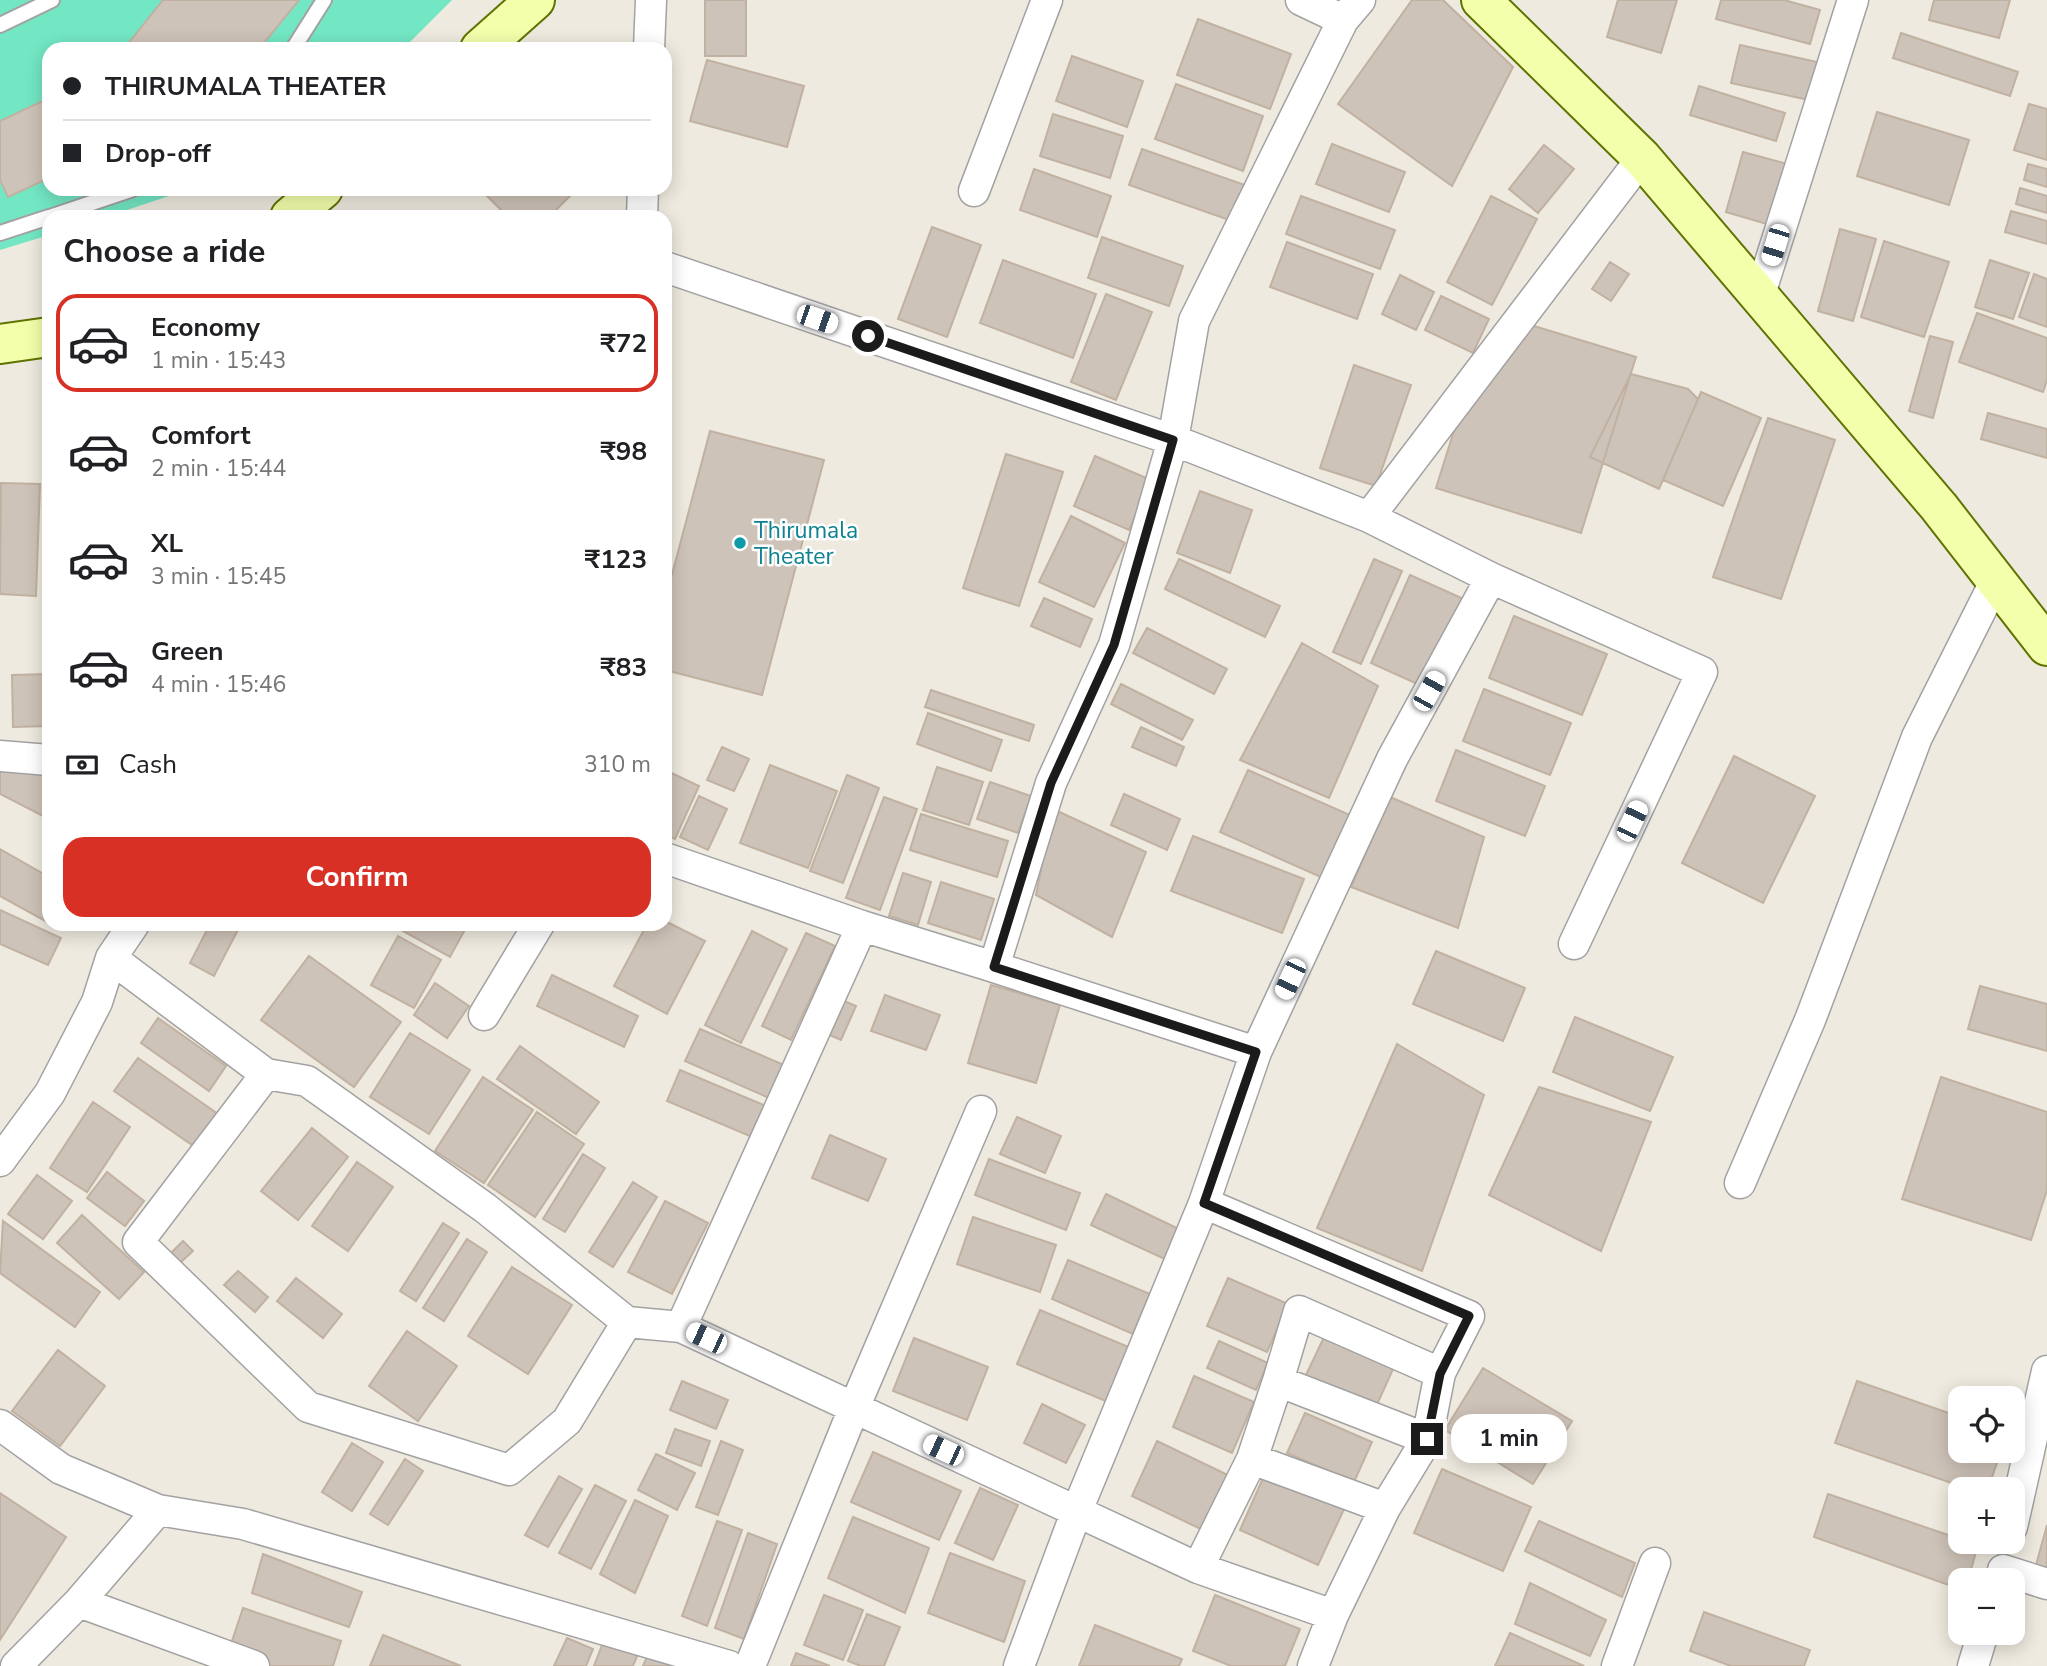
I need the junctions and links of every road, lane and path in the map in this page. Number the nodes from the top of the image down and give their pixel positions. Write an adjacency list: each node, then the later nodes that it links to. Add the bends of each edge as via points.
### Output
1 (52, 0): 10 (lane)
2 (324, 0): 11 (lane)
3 (535, 0): 12 (street)
4 (651, 0): 13 (street)
5 (1046, 0): 15 (street)
6 (1301, 0): 9 (street)
7 (1481, 0): 14 (street)
8 (1853, 0): 23 (street)
9 (1351, 10): 26 (street, via 1195,321)
10 (0, 25)
11 (297, 42)
12 (488, 42)
13 (649, 42)
14 (1642, 158): 23 (street); 27 (street)
15 (974, 191)
16 (112, 196): 18 (lane)
17 (315, 196): 19 (street)
18 (70, 210)
19 (298, 210)
20 (42, 219): 21 (lane)
21 (0, 233)
22 (672, 269): 26 (street)
23 (1760, 294): 29 (street)
24 (42, 338): 25 (street)
25 (0, 344)
26 (1173, 440): 27 (street); 39 (street, via 1114,645 1051,783)
27 (1369, 517): 28 (street)
28 (1491, 578): 37 (street, via 1702,672); 41 (street, via 1392,759)
29 (1996, 580): 30 (street); 45 (street, via 1917,737 1810,1020)
30 (2047, 643)
31 (0, 756): 32 (street)
32 (42, 759)
33 (672, 860): 34 (street)
34 (862, 926): 39 (street); 48 (street)
35 (129, 931): 38 (street)
36 (535, 931): 40 (street)
37 (1574, 944)
38 (111, 958): 42 (street); 44 (street, via 97,1002 50,1093)
39 (994, 967): 41 (street)
40 (484, 1015)
41 (1256, 1052): 46 (street)
42 (266, 1074): 47 (street, via 307,1080 485,1208); 47 (street, via 138,1242 308,1407 509,1470 567,1421)
43 (981, 1111): 52 (street)
44 (0, 1161)
45 (1740, 1183)
46 (1204, 1203): 50 (street, via 1469,1316); 59 (street)
47 (627, 1322): 48 (street)
48 (681, 1327): 52 (street)
49 (2047, 1371): 56 (street)
50 (1440, 1374): 51 (street, via 1299,1311); 54 (street)
51 (1278, 1381): 54 (street); 55 (street)
52 (854, 1408): 59 (street); 70 (street)
53 (0, 1425): 58 (street, via 61,1469)
54 (1427, 1439): 57 (street)
55 (1252, 1459): 57 (street); 62 (street)
56 (2023, 1477)
57 (1385, 1508): 65 (street)
58 (158, 1510): 64 (street); 69 (street, via 243,1524)
59 (1076, 1513): 62 (street); 71 (street)
60 (1656, 1563): 73 (street)
61 (2004, 1564): 63 (street)
62 (1198, 1568): 65 (street)
63 (2047, 1584)
64 (79, 1602): 67 (street); 68 (street)
65 (1333, 1615): 72 (street)
66 (1979, 1645): 74 (street)
67 (16, 1666)
68 (254, 1666)
69 (729, 1666)
70 (750, 1666)
71 (1019, 1666)
72 (1313, 1666)
73 (1617, 1666)
74 (1973, 1666)

